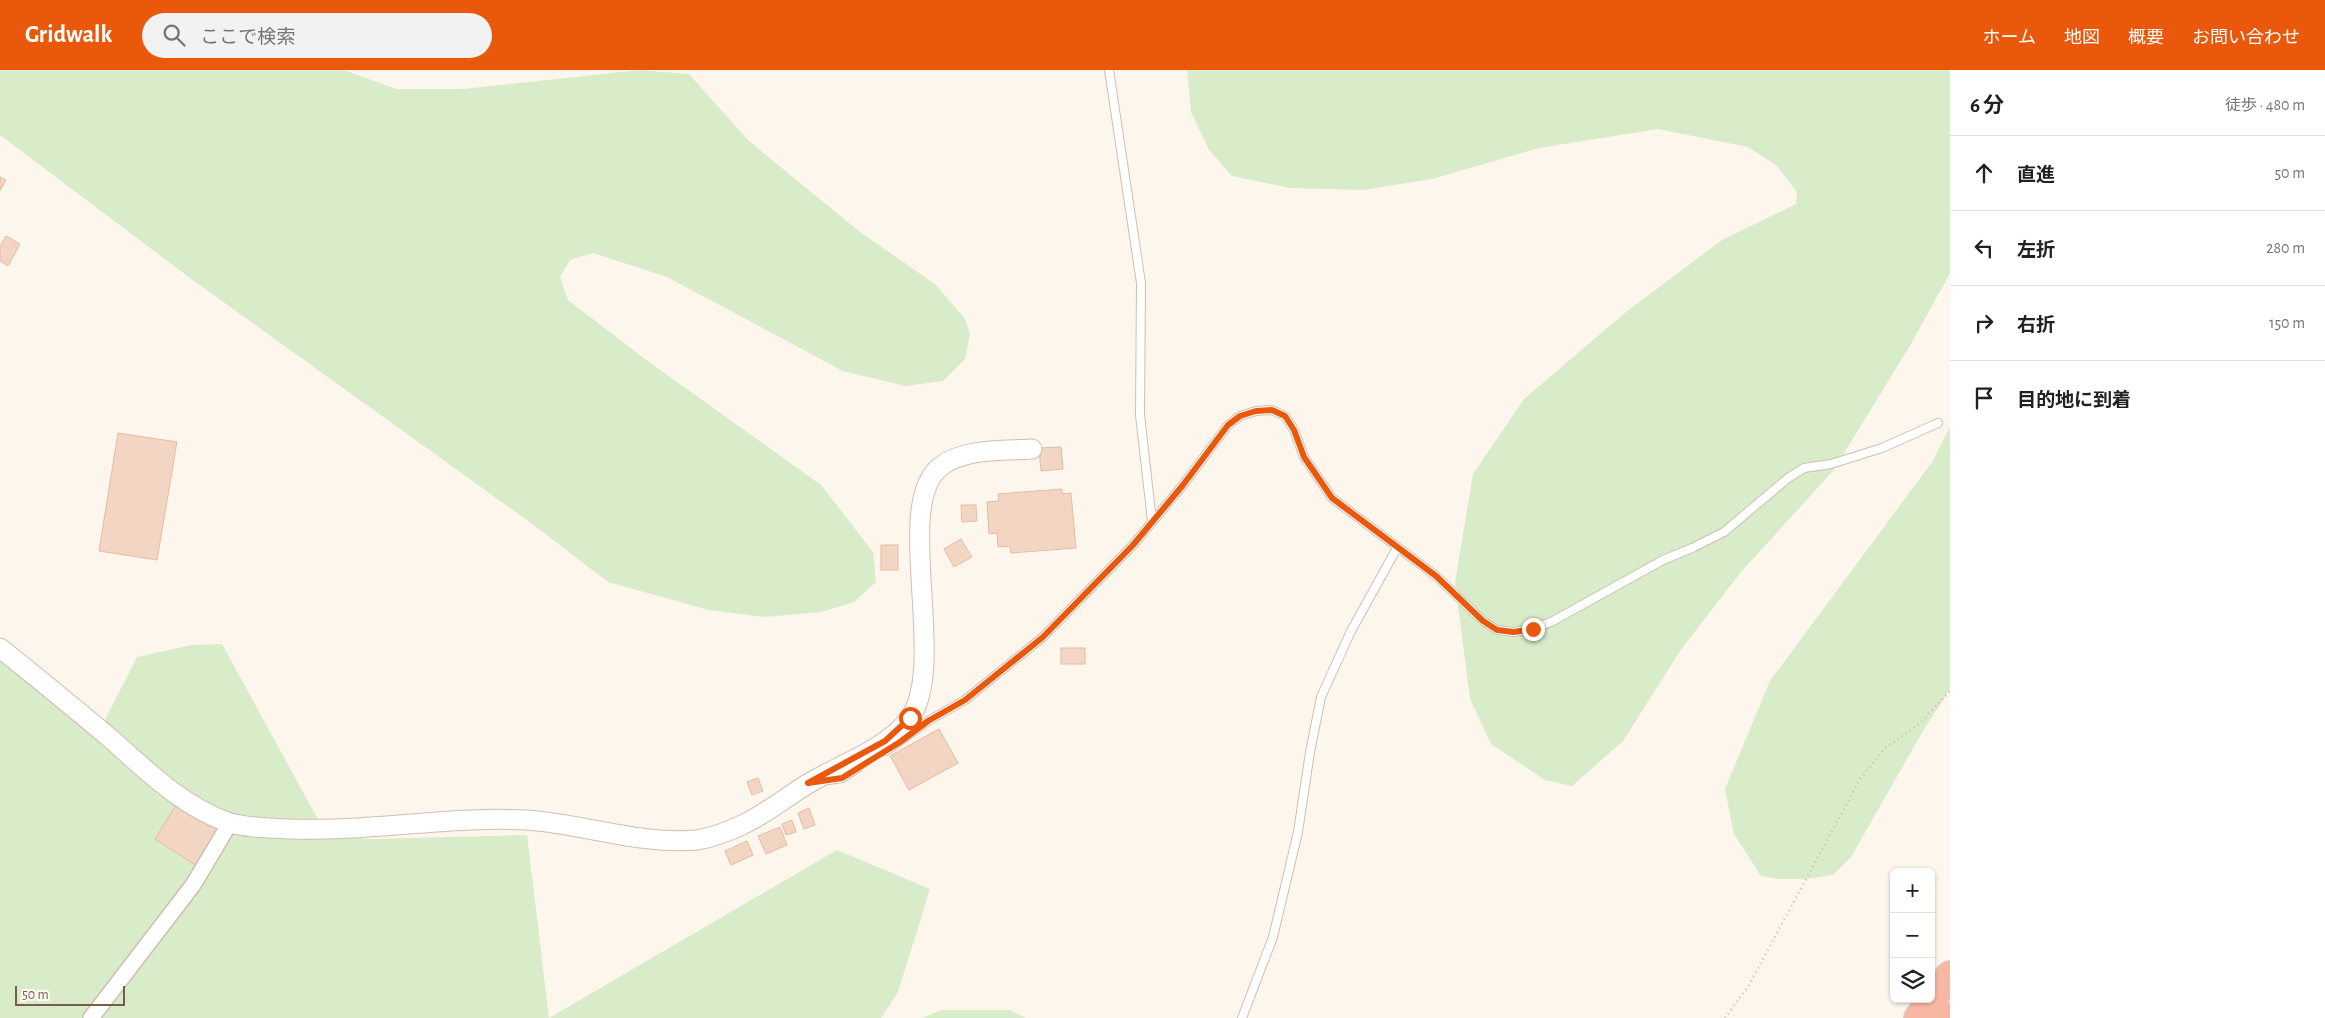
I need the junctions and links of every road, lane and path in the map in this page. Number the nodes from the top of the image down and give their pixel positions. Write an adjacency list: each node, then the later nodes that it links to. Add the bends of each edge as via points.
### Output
1 (1109, 70): 4 (lane, via 1142,283 1140,415)
2 (1938, 423): 5 (lane, via 1882,448 1831,464 1804,468 1724,532 1663,560 1572,612 1533,629 1497,630 1483,621 1436,576)
3 (1032, 448): 8 (street, via 958,458 939,468 928,482 922,503 920,552 924,653 921,692 910,718 885,741)
4 (1152, 521): 5 (lane, via 1228,425 1240,416 1272,410 1285,416 1304,457 1332,498); 8 (lane, via 1133,545 1043,637 965,700 842,778)
5 (1397, 548): 12 (lane, via 1351,631 1321,697 1298,832 1273,937)
6 (0, 648): 9 (street, via 168,788 207,813)
7 (1950, 691): 13 (path, via 1917,726 1885,748 1860,779 1754,977)
8 (808, 783): 9 (street, via 743,824 699,840 641,838 528,820 314,830)
9 (230, 823): 11 (street, via 193,886)
10 (1950, 975): 14 (highway)
11 (91, 1018)
12 (1242, 1018)
13 (1725, 1018)
14 (1918, 1018)

